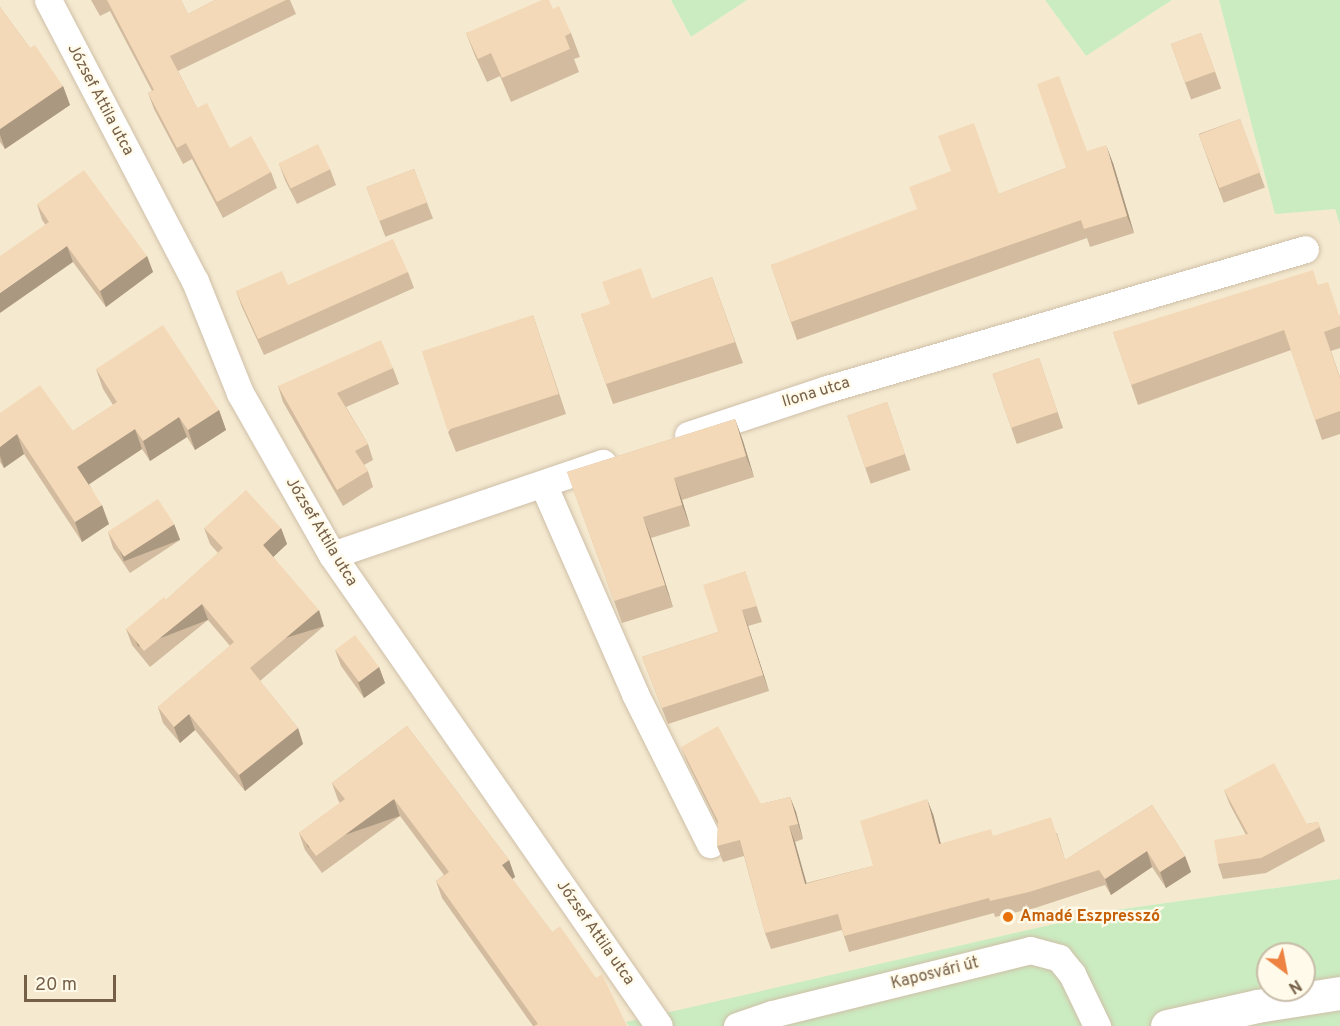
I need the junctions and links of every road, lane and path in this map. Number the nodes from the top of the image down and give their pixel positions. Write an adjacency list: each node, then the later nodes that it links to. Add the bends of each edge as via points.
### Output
1 (48, 0): 6 (street, József Attila utca, via 195,281 240,393)
2 (1305, 249): 3 (street, Ilona utca, via 827,389)
3 (662, 443)
4 (629, 454): 5 (street)
5 (543, 484): 6 (street); 7 (street, via 635,694)
6 (332, 555): 9 (street, József Attila utca)
7 (710, 844)
8 (1340, 993): 12 (main road)
9 (659, 1026)
10 (736, 1026): 11 (street, Kaposvári út, via 1030,950 1059,958 1076,982)
11 (1097, 1026)
12 (1167, 1026)

